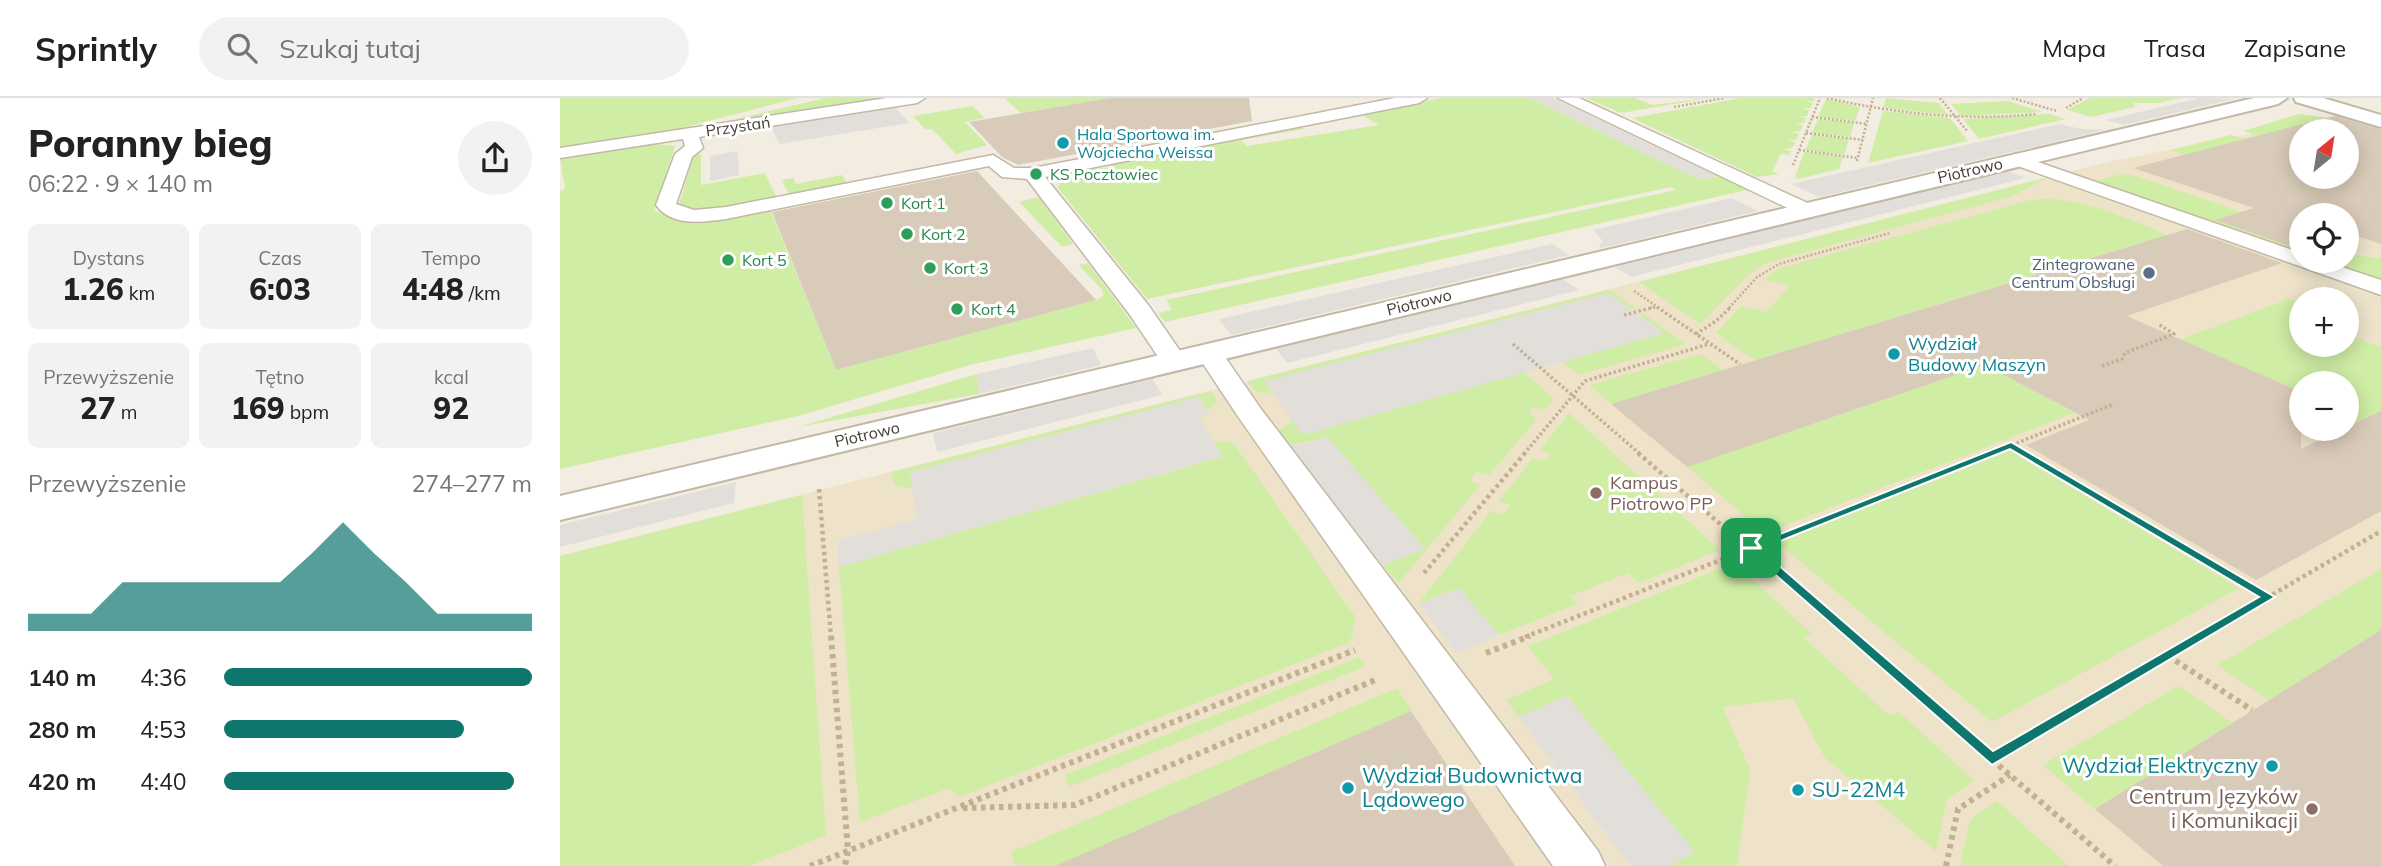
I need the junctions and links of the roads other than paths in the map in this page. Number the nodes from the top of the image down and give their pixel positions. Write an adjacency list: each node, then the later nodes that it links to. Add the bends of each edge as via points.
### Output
1 (917, 98): 7 (lane, Przystań)
2 (1419, 98): 10 (lane)
3 (1566, 98): 11 (lane)
4 (2278, 98): 9 (street, Piotrowo)
5 (2303, 98): 6 (street)
6 (2381, 121)
7 (690, 133): 8 (lane, Przystań); 10 (lane, via 694,148 684,154 666,205 677,213 726,213 993,160 1009,173)
8 (560, 153)
9 (2015, 159): 11 (street, Piotrowo); 12 (lane)
10 (1033, 174): 16 (lane, via 1140,310)
11 (1805, 209): 15 (street, Piotrowo)
12 (2289, 255)
13 (2339, 273): 14 (lane)
14 (2381, 288)
15 (1209, 353): 16 (street, Piotrowo); 18 (lane)
16 (1174, 361): 17 (street, Piotrowo)
17 (560, 508)
18 (1581, 866)

